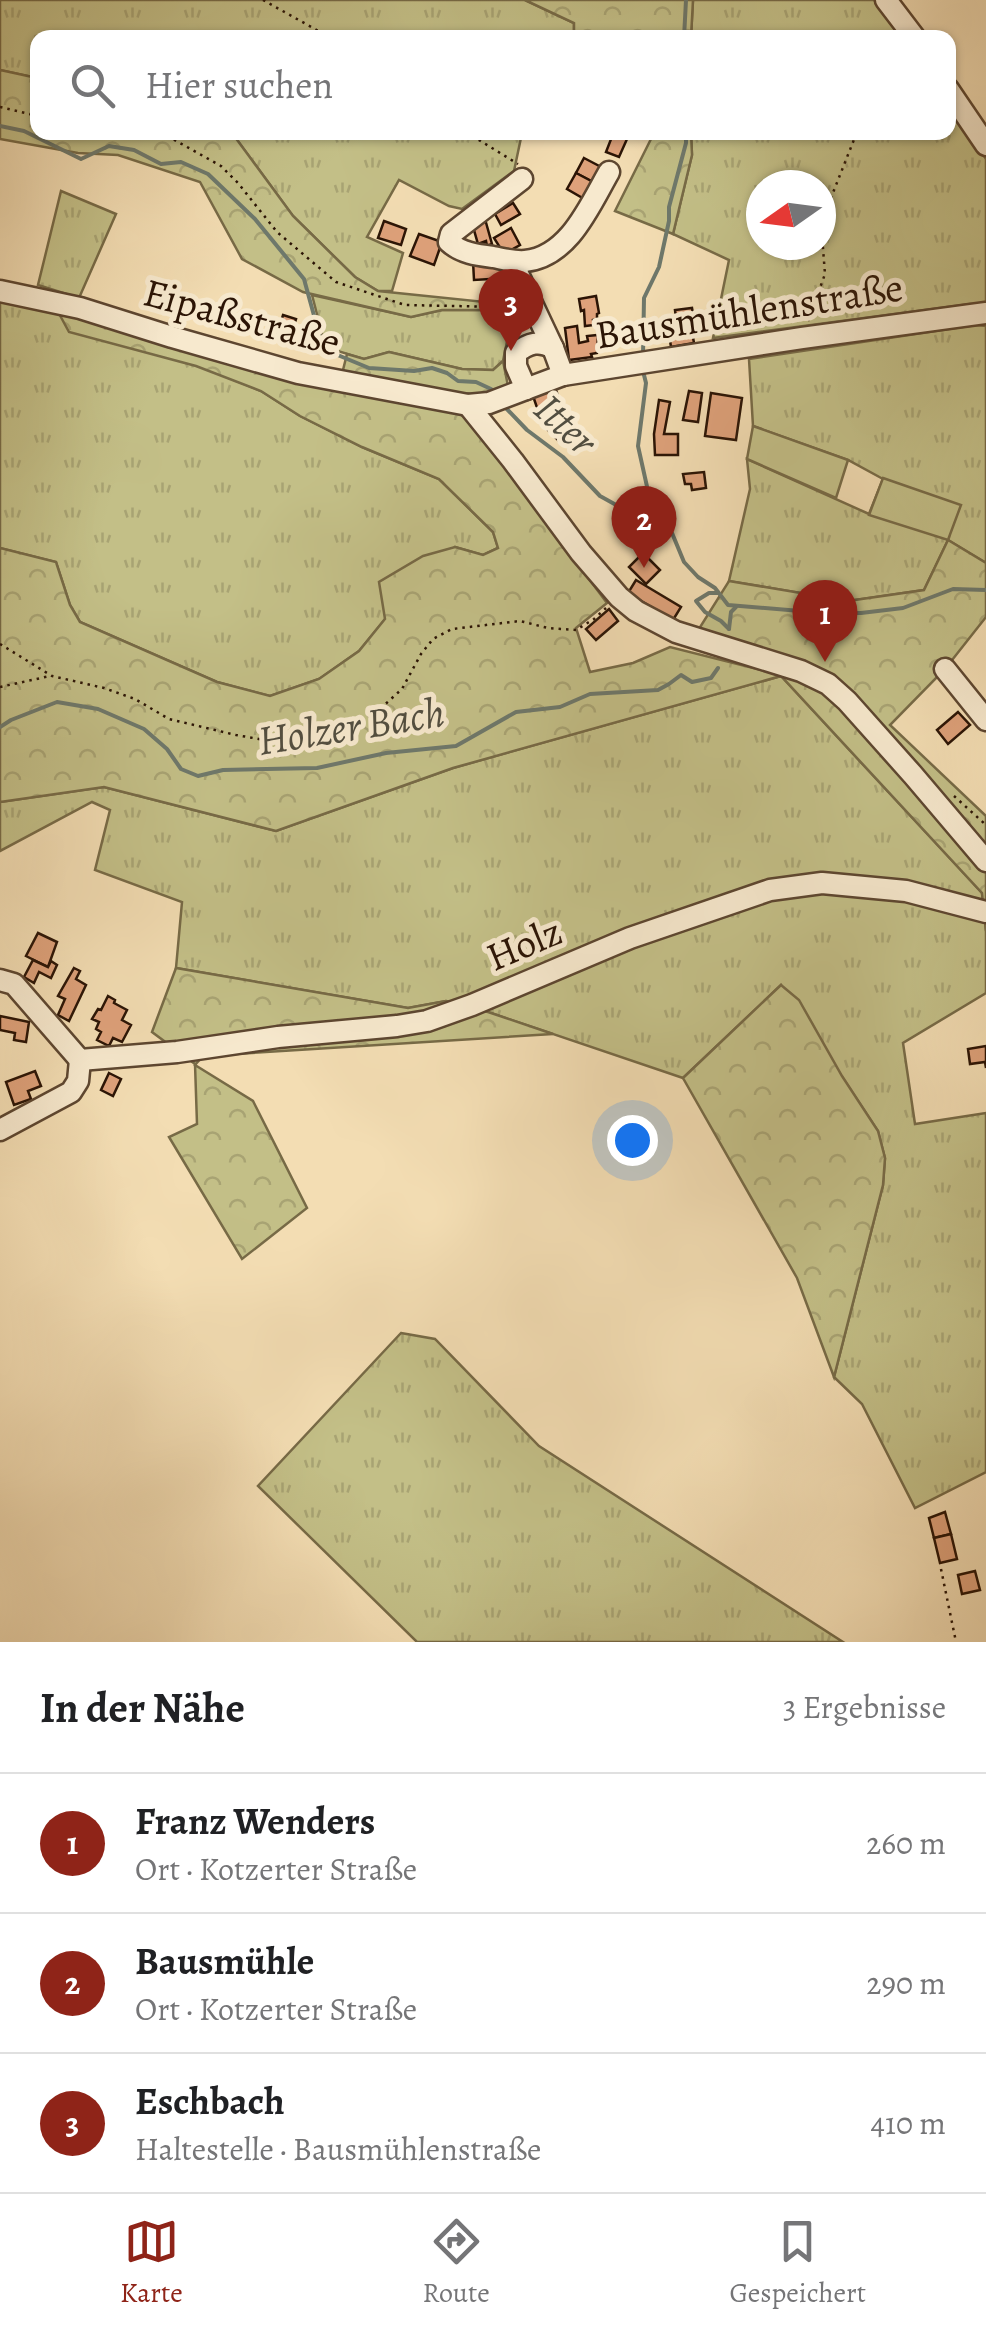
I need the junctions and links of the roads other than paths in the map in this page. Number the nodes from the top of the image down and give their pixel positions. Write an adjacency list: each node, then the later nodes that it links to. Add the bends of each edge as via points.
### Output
1 (886, 0): 2 (street)
2 (908, 30)
3 (956, 100): 4 (street)
4 (986, 145)
5 (609, 172): 7 (street, via 558,248)
6 (522, 179): 7 (street, via 450,234 449,242 460,251)
7 (516, 262): 10 (street, via 525,311)
8 (0, 291): 13 (street, Eipaßstraße, via 298,373)
9 (986, 313): 11 (street, Bausmühlenstraße)
10 (554, 348): 11 (street); 12 (street, via 535,342 516,353)
11 (563, 375): 12 (street, Bausmühlenstraße)
12 (526, 389): 13 (street, Bausmühlenstraße)
13 (487, 402): 16 (street, via 513,461 619,598 676,632 828,684)
14 (945, 669): 15 (street)
15 (986, 720)
16 (986, 862)
17 (986, 912): 19 (street, Holz, via 878,888 822,883 770,890 427,1020)
18 (0, 980): 19 (street, via 14,984)
19 (80, 1060): 20 (street, via 71,1092)
20 (0, 1130)

